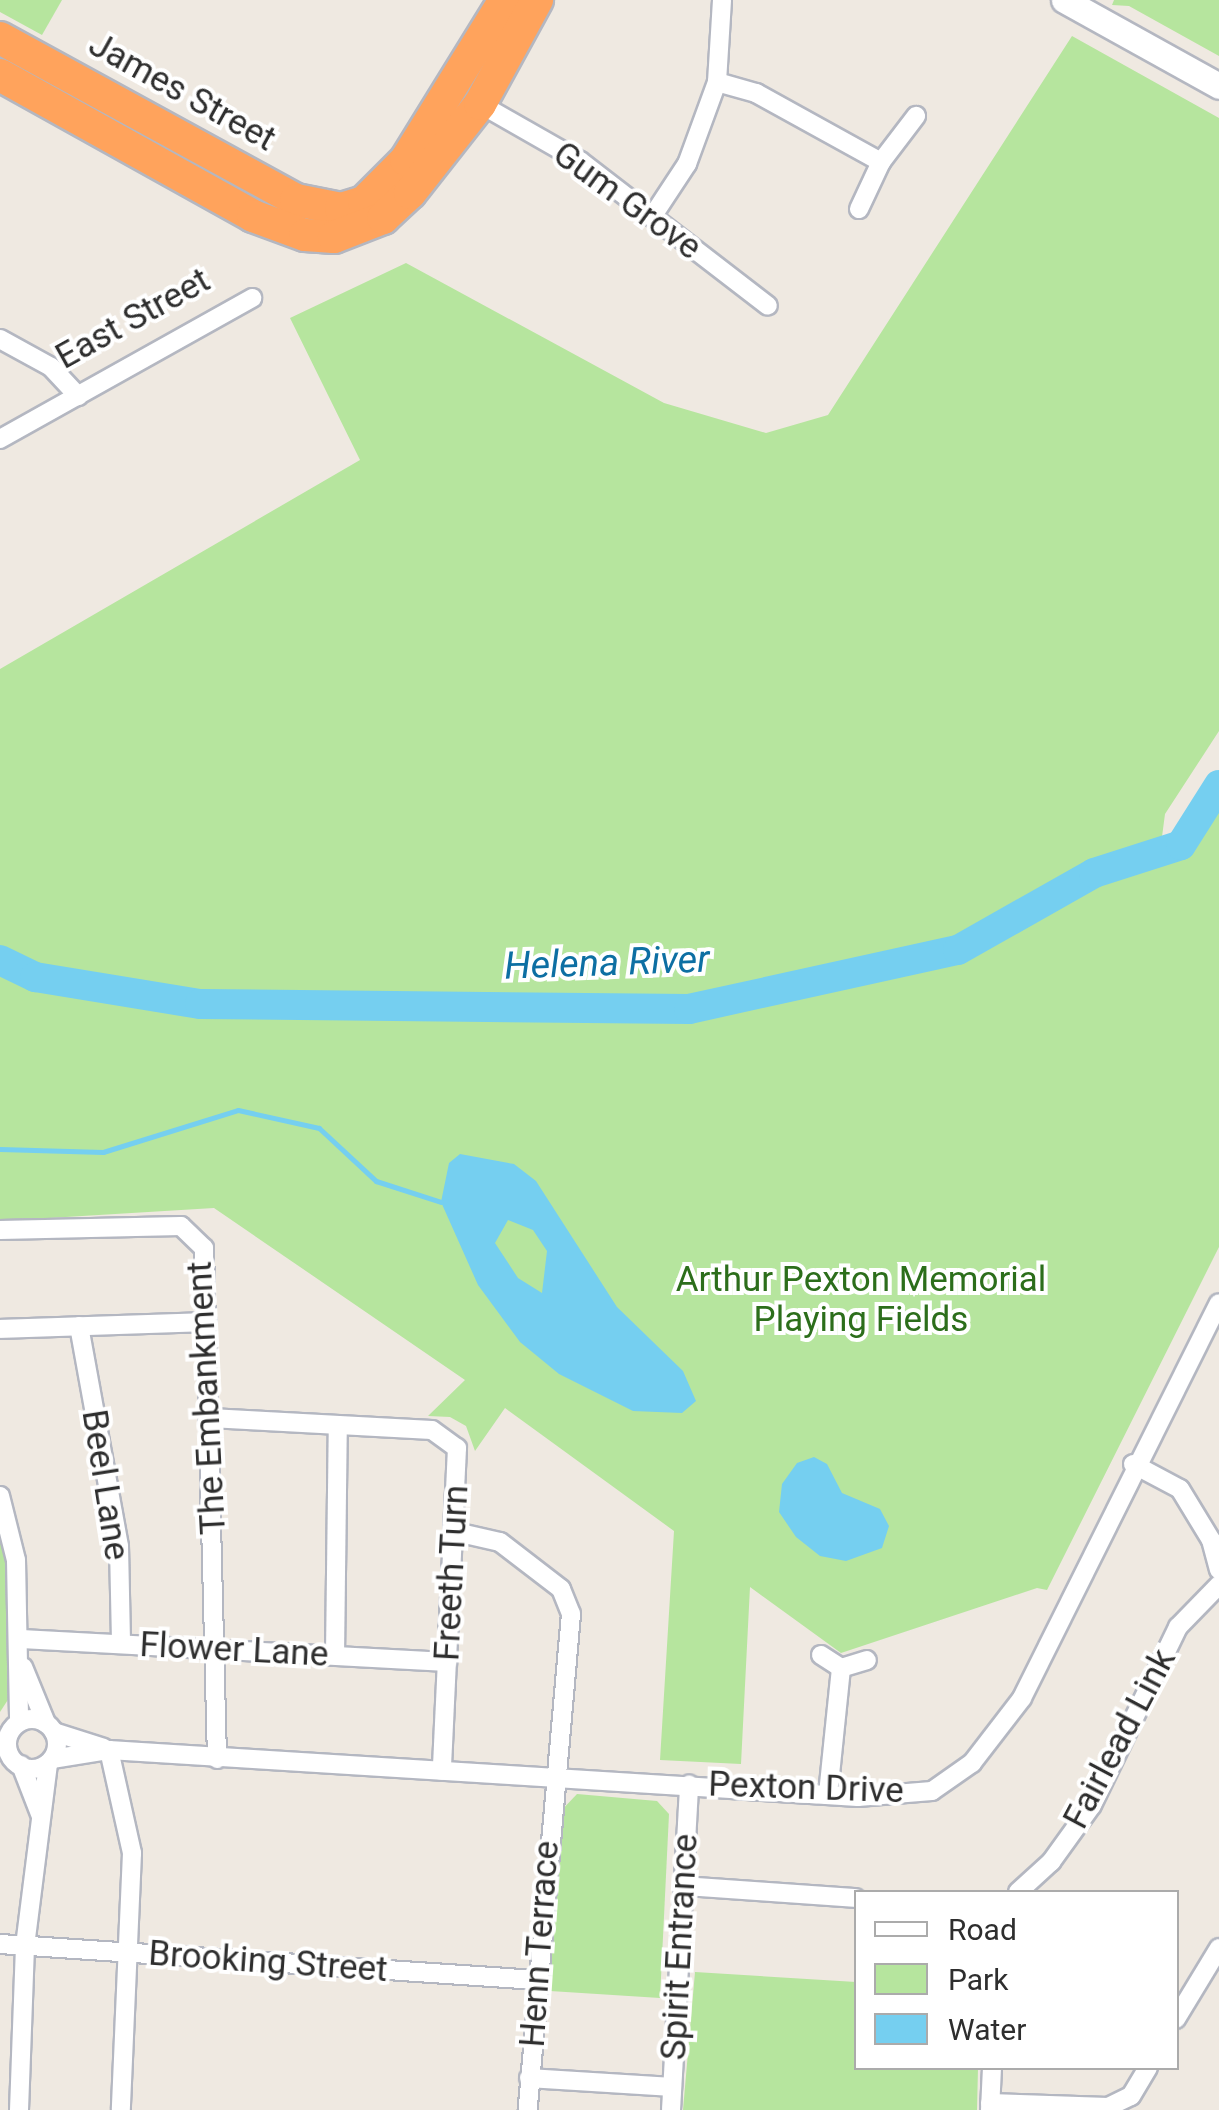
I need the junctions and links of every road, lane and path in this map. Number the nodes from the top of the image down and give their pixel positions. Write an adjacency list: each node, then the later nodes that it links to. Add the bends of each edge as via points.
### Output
1 (505, 0): 5 (highway, James Street, via 458,84 391,178 364,202 327,210 296,200)
2 (537, 0): 9 (highway)
3 (722, 0): 7 (street)
4 (1064, 0): 8 (main road)
5 (0, 38)
6 (0, 75): 9 (highway, James Street, via 253,216 305,236 334,237 384,218)
7 (717, 82): 11 (street, via 756,93); 13 (street, via 686,164)
8 (1219, 86)
9 (480, 104): 13 (street, Gum Grove, via 580,161)
10 (916, 116): 11 (street)
11 (880, 162): 12 (street)
12 (859, 209)
13 (652, 217): 15 (street, Gum Grove)
14 (252, 298): 17 (street, East Street)
15 (768, 306)
16 (0, 339): 17 (street, via 51,367)
17 (78, 396): 18 (street, East Street)
18 (0, 439)
19 (0, 1230): 21 (street, The Embankment, via 181,1226 204,1248)
20 (1219, 1303): 26 (street, Pexton Drive)
21 (206, 1322): 22 (street); 24 (street, The Embankment)
22 (79, 1326): 23 (street); 32 (street, Beel Lane, via 120,1546)
23 (0, 1329)
24 (210, 1418): 25 (street, Freeth Turn); 33 (street, The Embankment)
25 (338, 1425): 28 (street, Freeth Turn, via 432,1430 457,1448); 35 (street)
26 (1133, 1464): 29 (street, via 1180,1489 1211,1540); 49 (street, Pexton Drive, via 1022,1698 972,1763 932,1790)
27 (0, 1496): 31 (street, via 16,1560)
28 (456, 1532): 38 (street, Freeth Turn); 47 (street, Henn Terrace, via 500,1542 568,1600 562,1760)
29 (1219, 1570)
30 (1219, 1585): 52 (street, Fairlead Link, via 1178,1627 1092,1805 1051,1862)
31 (21, 1639): 32 (street, Flower Lane); 37 (street)
32 (121, 1644): 33 (street, Flower Lane)
33 (218, 1649): 35 (street, Flower Lane); 44 (street, The Embankment)
34 (821, 1654): 39 (street)
35 (335, 1656): 38 (street, Flower Lane)
36 (866, 1660): 39 (street)
37 (20, 1662): 40 (street); 41 (street)
38 (447, 1662): 46 (street, Freeth Turn)
39 (841, 1668): 49 (street)
40 (11, 1726): 41 (street, Pexton Drive); 43 (street)
41 (50, 1728): 42 (street, Pexton Drive); 45 (street)
42 (109, 1750): 44 (street, Pexton Drive); 45 (street, Pexton Drive); 57 (street, via 132,1853)
43 (10, 1757): 45 (street, Pexton Drive); 50 (street)
44 (218, 1759): 46 (street, Pexton Drive)
45 (50, 1761): 50 (street)
46 (442, 1771): 47 (street, Pexton Drive)
47 (553, 1778): 48 (street, Pexton Drive); 58 (street, Henn Terrace)
48 (690, 1784): 49 (street, Pexton Drive); 51 (street, Spirit Entrance)
49 (828, 1794)
50 (40, 1814): 55 (street)
51 (684, 1886): 53 (street); 63 (street, Spirit Entrance)
52 (1020, 1890)
53 (854, 1898)
54 (0, 1944): 55 (street, Brooking Street)
55 (25, 1946): 57 (street, Brooking Street); 65 (street)
56 (1219, 1948): 59 (street)
57 (127, 1952): 58 (street, Brooking Street); 66 (street)
58 (537, 1980): 62 (street, Henn Terrace)
59 (1179, 2014)
60 (992, 2070): 64 (street)
61 (1147, 2070): 64 (street, via 1131,2096 1108,2107)
62 (530, 2078): 63 (street); 67 (street, Henn Terrace)
63 (672, 2088): 68 (street, Spirit Entrance)
64 (990, 2107)
65 (20, 2110)
66 (120, 2110)
67 (528, 2110)
68 (671, 2110)

